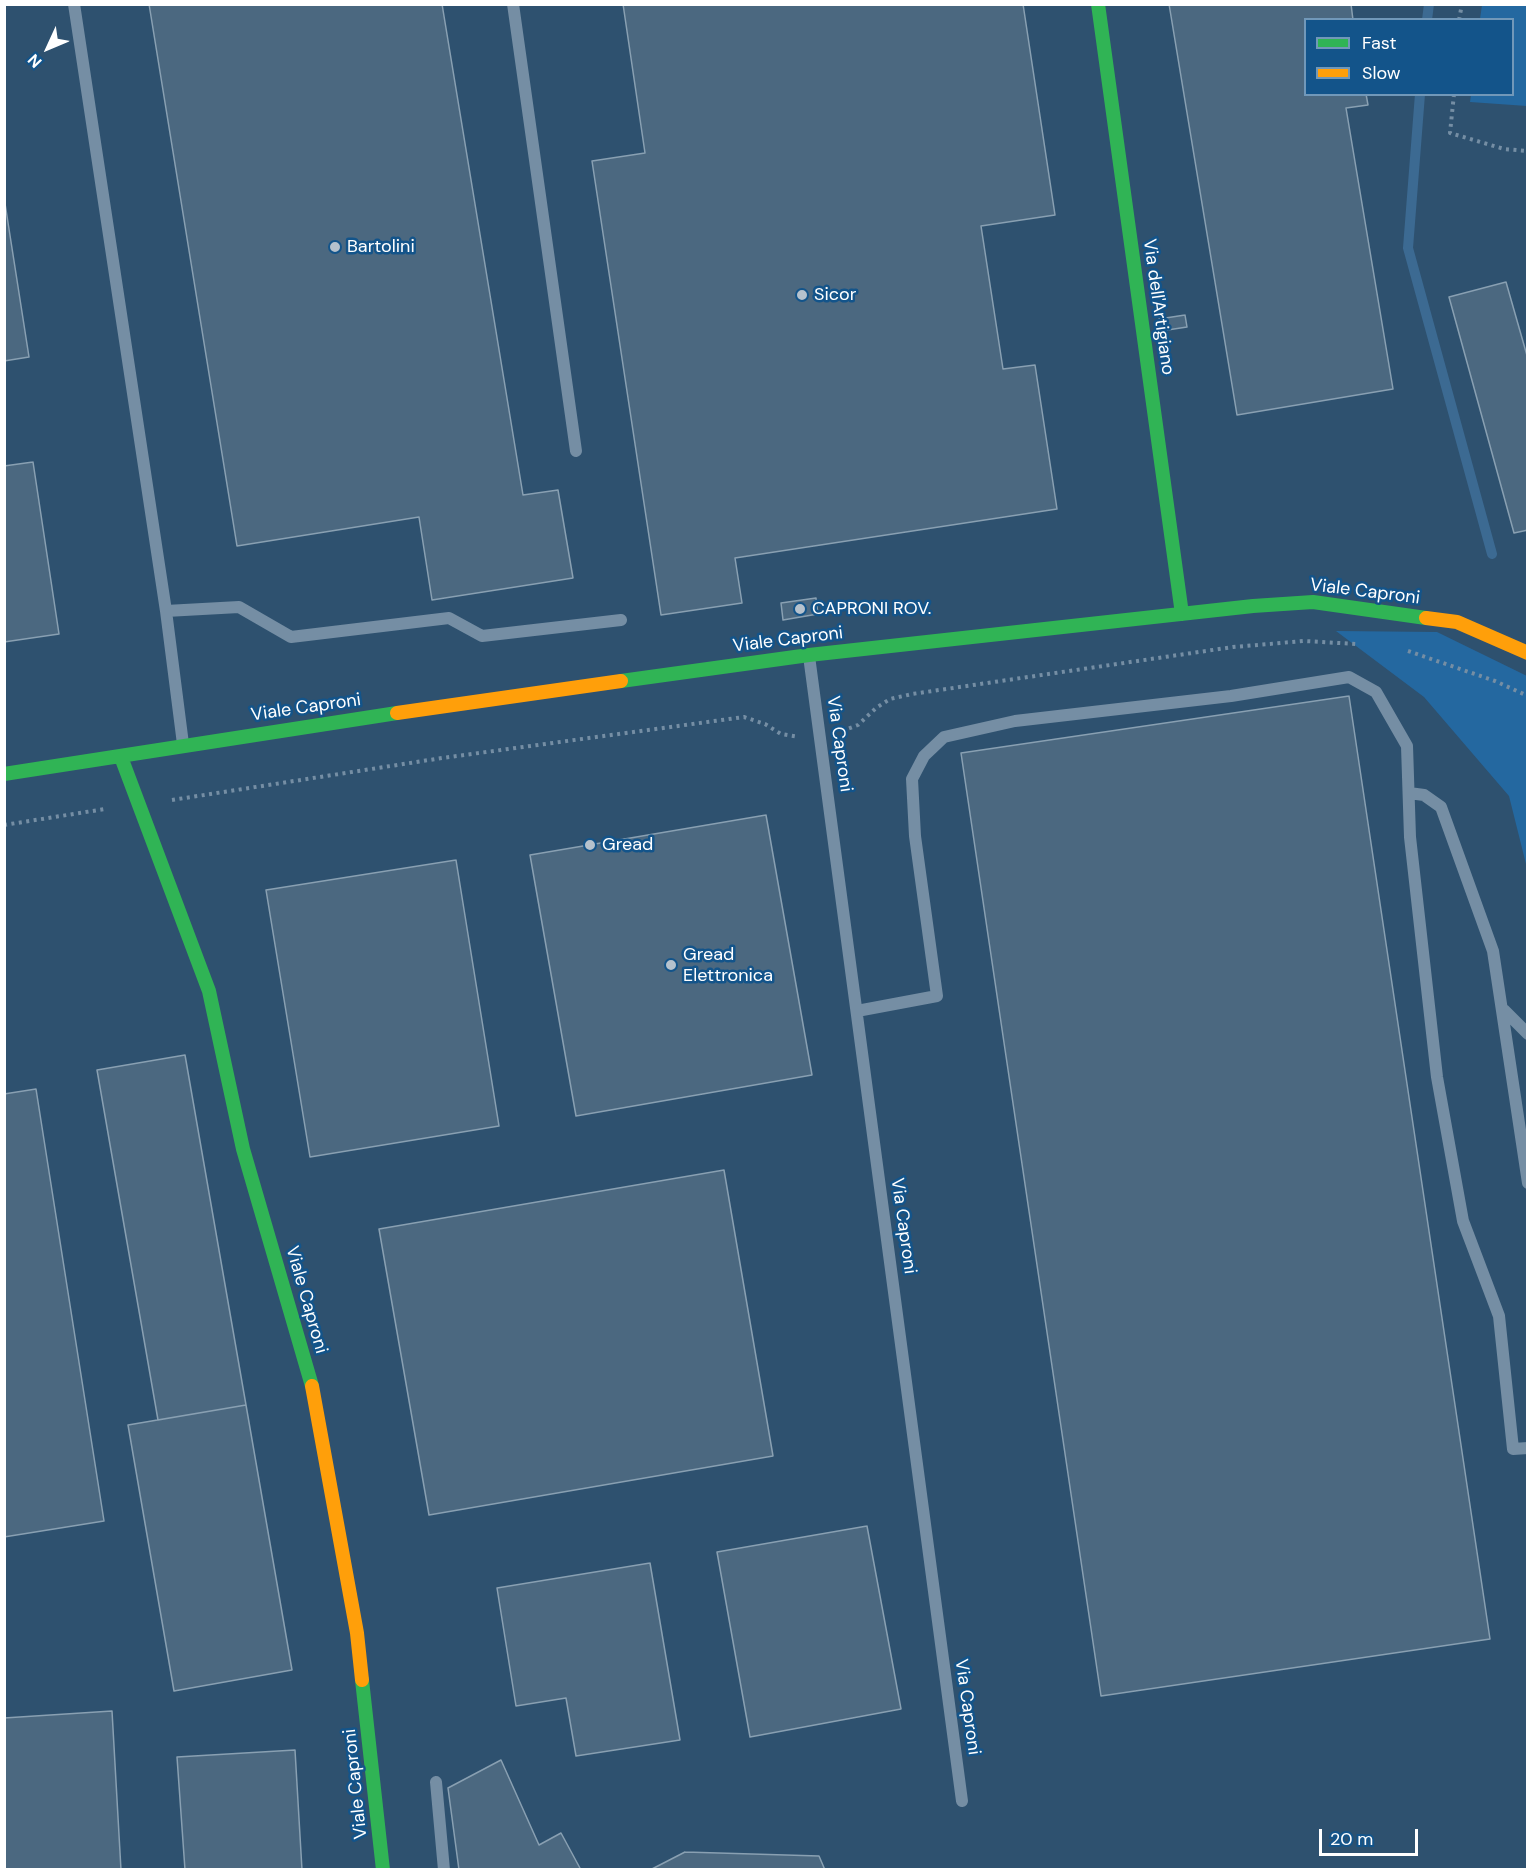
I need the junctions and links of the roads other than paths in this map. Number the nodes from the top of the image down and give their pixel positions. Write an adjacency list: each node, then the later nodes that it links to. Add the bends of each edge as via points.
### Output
1 (75, 4): 5 (lane)
2 (513, 4): 4 (lane)
3 (1098, 4): 6 (street, Via dell'Artigiano)
4 (576, 451)
5 (166, 611): 7 (lane, via 239,608 291,637 449,618 482,636); 10 (lane)
6 (1182, 614): 8 (street, Viale Caproni, via 1313,602 1457,622); 9 (street, Viale Caproni)
7 (621, 620)
8 (1527, 653)
9 (809, 655): 10 (street, Viale Caproni); 15 (lane, Via Caproni)
10 (183, 744): 11 (street, Viale Caproni)
11 (121, 757): 12 (street, Viale Caproni); 21 (street, Viale Caproni, via 208,991 243,1149 312,1386 357,1633)
12 (4, 774)
13 (1409, 793): 14 (lane, via 1424,795 1441,807 1493,951); 15 (lane, via 1407,746 1376,692 1349,677 1231,696 1015,721 944,737 924,756 912,779 915,836 937,996); 18 (lane, via 1410,837 1437,1077 1461,1210 1499,1316 1513,1449)
14 (1504, 1010): 16 (lane); 17 (lane)
15 (856, 1011): 20 (lane, Via Caproni)
16 (1527, 1034)
17 (1527, 1183)
18 (1527, 1448)
19 (436, 1782): 22 (lane)
20 (962, 1801)
21 (383, 1869)
22 (444, 1869)

